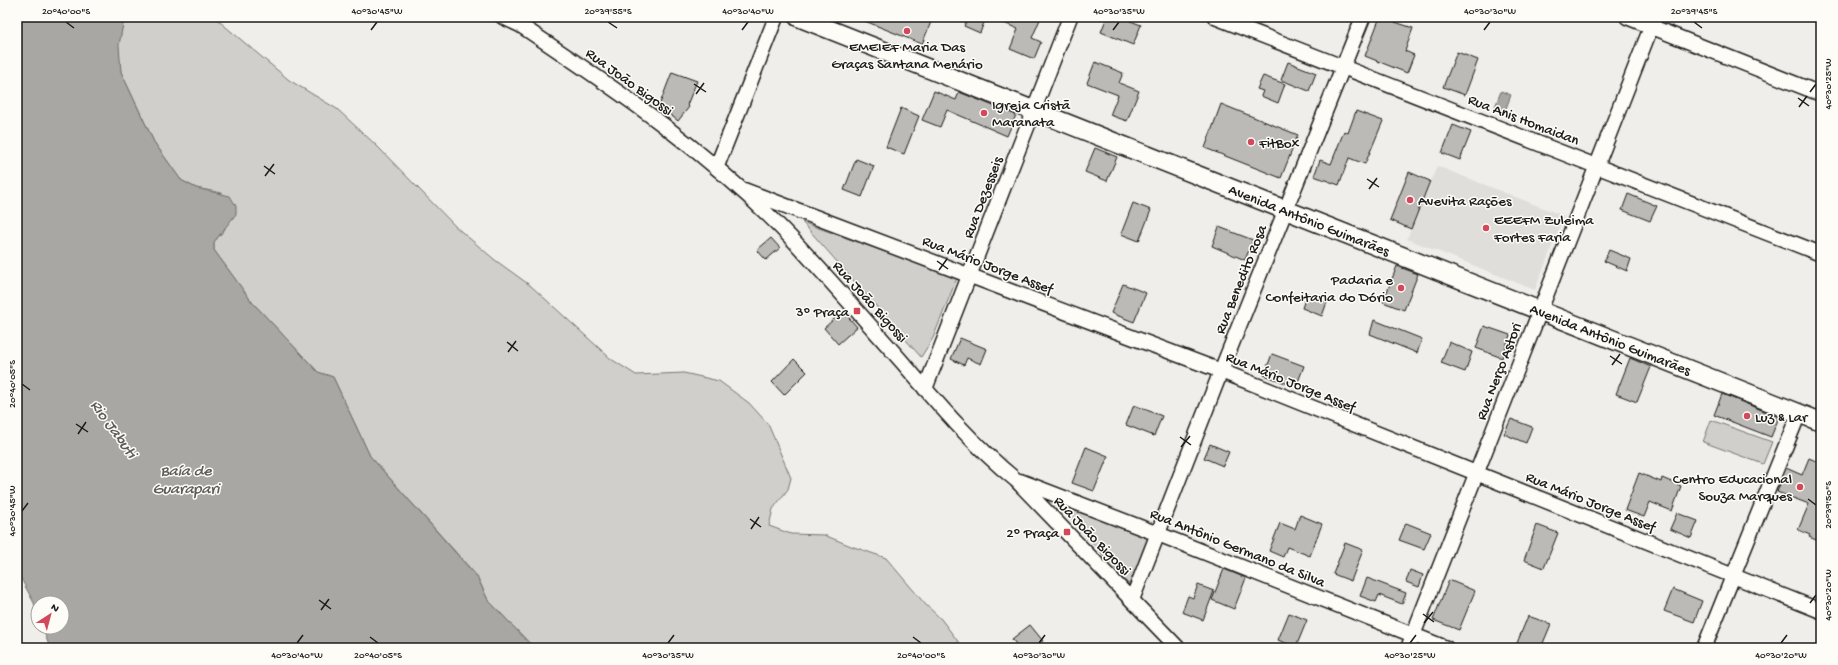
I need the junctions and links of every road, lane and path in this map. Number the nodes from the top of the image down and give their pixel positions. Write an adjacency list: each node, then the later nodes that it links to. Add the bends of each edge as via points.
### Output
1 (503, 17): 12 (street, Rua João Bigossi, via 618,90)
2 (776, 17): 12 (street)
3 (798, 17): 11 (street, Avenida Antônio Guimarães)
4 (1070, 17): 11 (street, Rua Dezesseis)
5 (1215, 17): 9 (street, Rua Anis Homaidan)
6 (1363, 17): 9 (street, Rua Benedito Rosa)
7 (1627, 17): 8 (street)
8 (1653, 22): 10 (street); 13 (street, Rua Nerço Astori)
9 (1344, 67): 13 (street, Rua Anis Homaidan); 15 (street, Rua Benedito Rosa)
10 (1821, 94)
11 (1034, 111): 15 (street, Avenida Antônio Guimarães); 17 (street, Rua Dezesseis)
12 (717, 166): 14 (street, Rua João Bigossi)
13 (1596, 166): 16 (street, Rua Anis Homaidan); 18 (street, Rua Nerço Astori)
14 (744, 190): 17 (street, Rua Mário Jorge Assef); 20 (street, Rua João Bigossi, via 799,247)
15 (1286, 210): 18 (street, Avenida Antônio Guimarães); 19 (street, Rua Benedito Rosa)
16 (1821, 254)
17 (970, 274): 19 (street, Rua Mário Jorge Assef); 20 (street, Rua Dezesseis)
18 (1540, 310): 21 (street, Avenida Antônio Guimarães); 23 (street, Rua Nerço Astori)
19 (1221, 371): 23 (street, Rua Mário Jorge Assef); 25 (street, Rua Benedito Rosa)
20 (925, 389): 24 (street, Rua João Bigossi, via 995,462)
21 (1799, 413): 22 (street, Avenida Antônio Guimarães); 26 (street)
22 (1821, 422)
23 (1476, 473): 26 (street, Rua Mário Jorge Assef); 29 (street, Rua Nerço Astori)
24 (1016, 480): 25 (street, Rua Antônio Germano da Silva); 27 (street, Rua João Bigossi)
25 (1158, 534): 27 (street, Rua Benedito Rosa); 29 (street, Rua Antônio Germano da Silva)
26 (1733, 576): 28 (street, Rua Mário Jorge Assef); 32 (street)
27 (1132, 600): 30 (street, Rua João Bigossi)
28 (1821, 611)
29 (1410, 642): 31 (street, Rua Antônio Germano da Silva)
30 (1178, 648)
31 (1446, 648)
32 (1704, 648)

